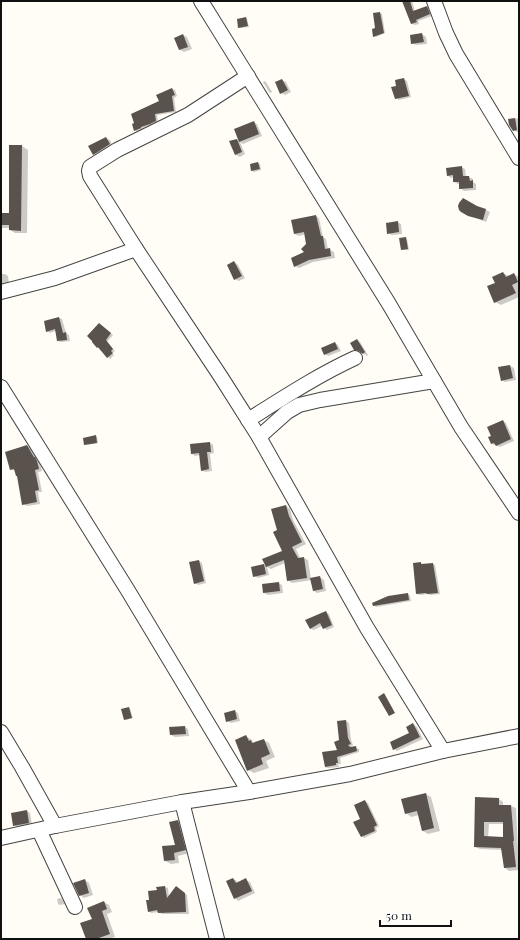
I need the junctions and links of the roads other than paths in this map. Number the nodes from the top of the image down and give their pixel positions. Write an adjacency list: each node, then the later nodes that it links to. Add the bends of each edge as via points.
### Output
1 (201, 1): 3 (street)
2 (434, 1): 4 (street, via 456,54)
3 (248, 76): 5 (street, via 188,115 117,150 90,167 90,176); 8 (street)
4 (519, 158)
5 (136, 249): 6 (street, via 55,278); 10 (street)
6 (1, 292)
7 (355, 358): 10 (street, via 337,366)
8 (434, 381): 11 (street, via 300,405 287,412); 12 (street, via 461,427)
9 (1, 387): 16 (street)
10 (248, 420): 11 (street)
11 (259, 437): 15 (street, via 367,628)
12 (519, 514)
13 (1, 732): 18 (street)
14 (519, 736): 15 (street)
15 (443, 751): 16 (street, via 350,774)
16 (249, 792): 17 (street)
17 (182, 802): 18 (street); 22 (street)
18 (55, 826): 19 (street)
19 (39, 830): 20 (street); 21 (street)
20 (1, 838)
21 (75, 907)
22 (217, 939)

